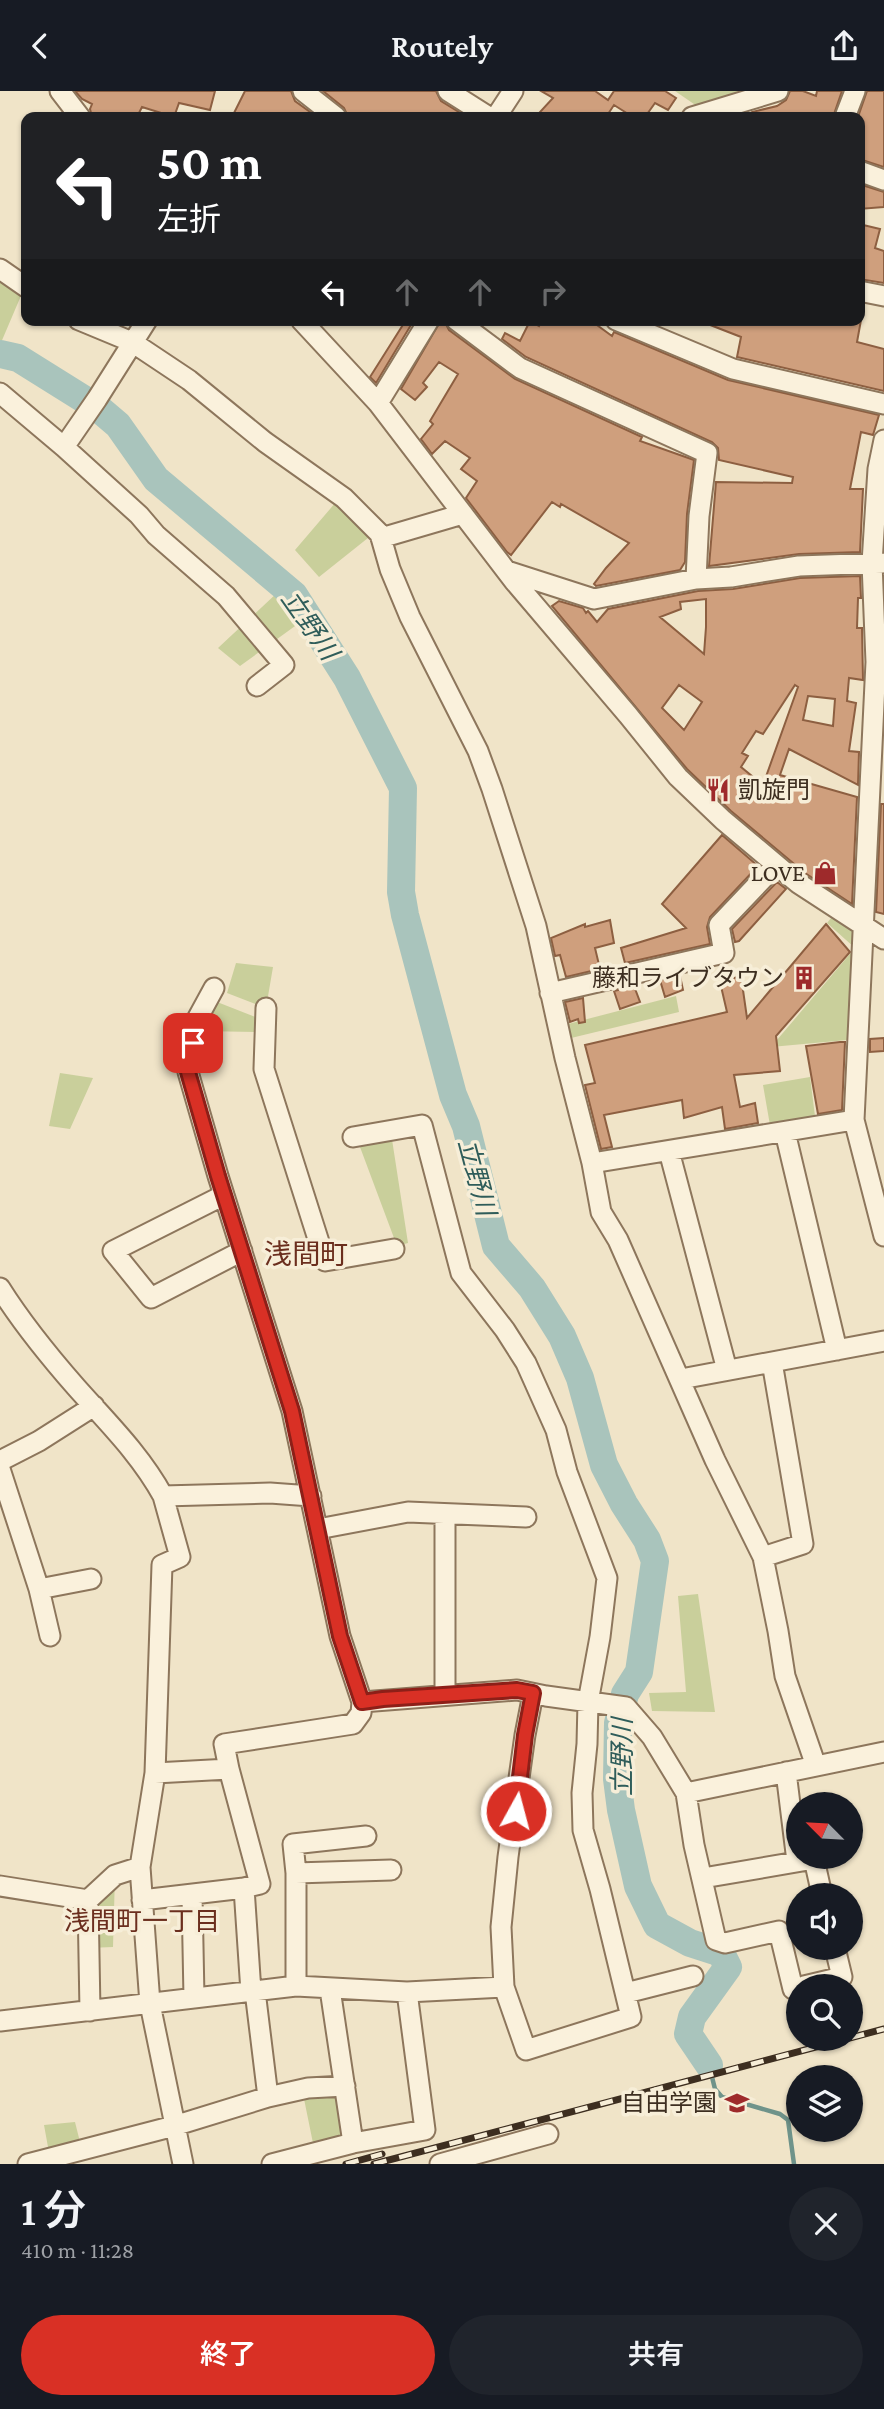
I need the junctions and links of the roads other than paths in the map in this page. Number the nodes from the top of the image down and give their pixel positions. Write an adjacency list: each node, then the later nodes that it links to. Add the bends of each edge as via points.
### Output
1 (60, 91): 7 (street)
2 (303, 91): 8 (street)
3 (447, 91): 9 (street)
4 (513, 91): 10 (street)
5 (778, 91): 11 (street)
6 (855, 91): 12 (street)
7 (76, 112)
8 (330, 112)
9 (481, 112)
10 (499, 112)
11 (709, 112)
12 (847, 112)
13 (865, 173): 14 (street)
14 (884, 180)
15 (0, 269): 16 (street)
16 (21, 284)
17 (865, 292): 18 (street)
18 (884, 296)
19 (93, 326): 25 (street)
20 (143, 326): 25 (street)
21 (307, 326): 27 (street)
22 (425, 326): 27 (street)
23 (464, 326): 35 (street, via 520,368 707,453)
24 (630, 326): 28 (street, via 733,369)
25 (132, 342): 30 (street); 32 (street, via 344,498)
26 (0, 393): 30 (street)
27 (379, 403): 31 (street)
28 (884, 404)
29 (884, 440): 33 (street, via 878,469)
30 (64, 447): 36 (street, via 226,596 272,648 284,665)
31 (463, 515): 32 (street); 34 (street)
32 (380, 538): 41 (street, via 410,617 478,751 533,916)
33 (878, 563): 35 (street, via 799,566); 38 (street)
34 (506, 570): 35 (street, via 594,599); 37 (street, via 678,778)
35 (696, 579)
36 (257, 686)
37 (776, 865): 38 (street); 41 (street, via 719,925 724,953)
38 (864, 926): 39 (street); 43 (street)
39 (884, 939)
40 (214, 988): 48 (street, via 197,1021 188,1072)
41 (550, 993): 47 (street)
42 (266, 1008): 50 (street, via 264,1069 325,1261)
43 (854, 1120): 44 (street); 49 (street)
44 (785, 1132): 46 (street); 54 (street)
45 (353, 1137): 73 (street, via 422,1125 461,1273 526,1363 556,1430 566,1472 607,1579)
46 (669, 1151): 47 (street); 56 (street)
47 (592, 1163): 57 (street, via 601,1212)
48 (224, 1195): 51 (street); 51 (street, via 113,1251 150,1299)
49 (884, 1236)
50 (394, 1249)
51 (242, 1251): 62 (street, via 292,1411)
52 (0, 1288): 58 (street, via 18,1317)
53 (884, 1341): 54 (street)
54 (837, 1350): 55 (street)
55 (772, 1362): 56 (street); 66 (street, via 803,1544)
56 (727, 1370): 57 (street)
57 (681, 1379): 66 (street)
58 (94, 1406): 59 (street); 61 (street, via 139,1457)
59 (0, 1461)
60 (0, 1469): 68 (street)
61 (163, 1496): 62 (street); 78 (street, via 180,1557 162,1565)
62 (310, 1496): 65 (street)
63 (445, 1514): 64 (street); 65 (street, via 408,1512); 71 (street)
64 (526, 1517)
65 (318, 1529): 72 (street, via 340,1636)
66 (763, 1557): 75 (street, via 785,1677)
67 (91, 1579): 68 (street)
68 (39, 1589): 69 (street)
69 (50, 1636)
70 (533, 1693): 71 (street); 73 (street); 95 (street, via 500,1927)
71 (445, 1694): 72 (street)
72 (362, 1702): 76 (street, via 362,1713 353,1724 224,1744)
73 (595, 1702): 80 (street, via 626,1707 652,1737); 99 (street, via 582,1793 583,1831)
74 (884, 1752): 75 (street)
75 (816, 1766): 77 (street)
76 (229, 1769): 78 (street); 88 (street, via 260,1884)
77 (786, 1772): 79 (street); 80 (street)
78 (155, 1773): 83 (street)
79 (788, 1792)
80 (686, 1793): 86 (street)
81 (366, 1836): 85 (street, via 293,1844)
82 (786, 1863): 86 (street)
83 (140, 1867): 90 (street, via 114,1875); 91 (street)
84 (391, 1870): 85 (street)
85 (296, 1873): 94 (street)
86 (703, 1878): 92 (street, via 716,1940 725,1944 779,1931)
87 (0, 1886): 90 (street)
88 (244, 1888): 89 (street); 97 (street)
89 (192, 1895): 91 (street); 100 (street)
90 (88, 1900): 102 (street)
91 (142, 1900): 101 (street)
92 (789, 1974)
93 (693, 1976): 99 (street)
94 (296, 1986): 96 (street); 97 (street)
95 (504, 1987): 98 (street); 99 (street, via 526,2050 631,2017)
96 (330, 1989): 98 (street); 104 (street)
97 (253, 1991): 100 (street); 105 (street)
98 (407, 1991): 108 (street, via 425,2130)
99 (626, 1993)
100 (194, 1999): 101 (street)
101 (150, 2004): 102 (street); 106 (street)
102 (90, 2011): 103 (street)
103 (0, 2021)
104 (345, 2086): 105 (street, via 305,2088); 108 (street)
105 (268, 2097): 106 (street)
106 (174, 2126): 109 (street); 110 (street)
107 (548, 2134): 112 (street)
108 (354, 2143): 111 (street)
109 (28, 2164)
110 (183, 2164)
111 (272, 2164)
112 (440, 2164)

